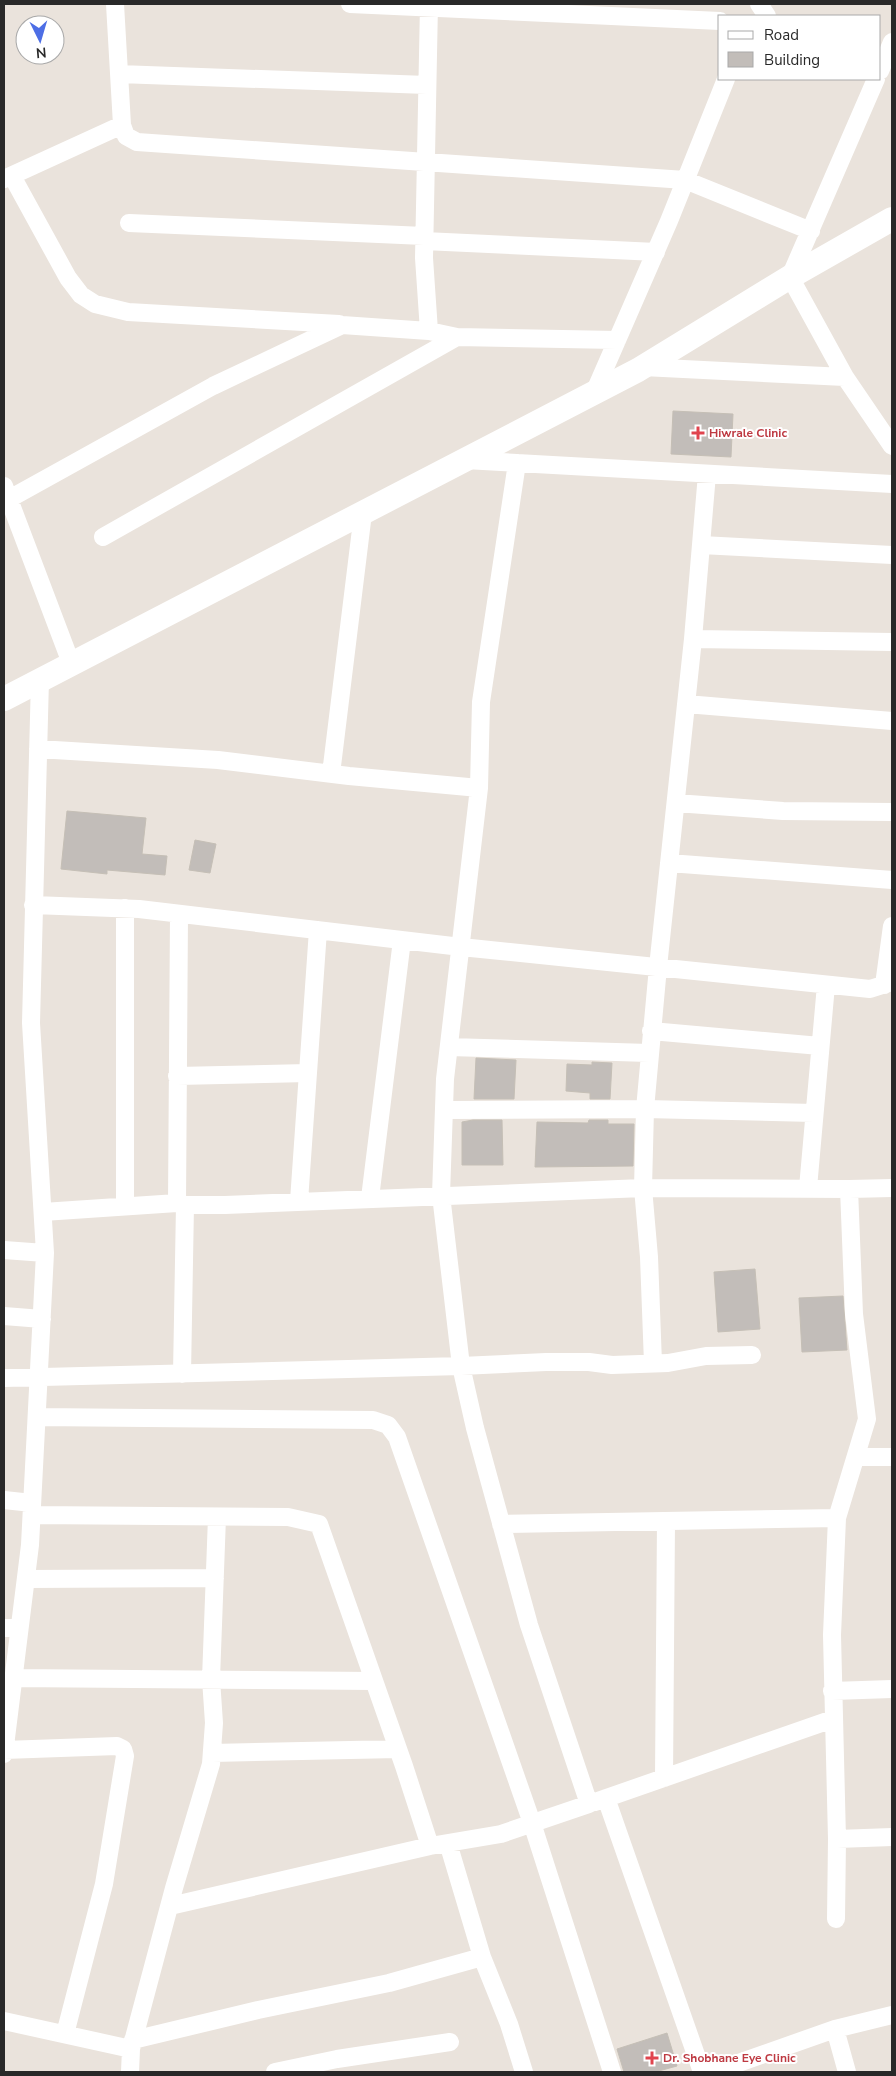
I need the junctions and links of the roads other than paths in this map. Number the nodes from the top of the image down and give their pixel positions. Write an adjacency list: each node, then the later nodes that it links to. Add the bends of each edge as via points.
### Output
1 (115, 4): 9 (street)
2 (350, 4): 4 (street)
3 (758, 4): 5 (street)
4 (429, 6): 6 (street); 12 (street)
5 (766, 15)
6 (718, 21)
7 (892, 42): 8 (street)
8 (881, 69)
9 (119, 74): 12 (street); 13 (street)
10 (726, 80): 16 (street)
11 (876, 80): 19 (street)
12 (427, 85): 14 (street)
13 (122, 125): 14 (street, via 126,136 137,142); 15 (street)
14 (426, 161): 16 (street); 20 (street)
15 (8, 178): 23 (street, via 68,278 81,295 95,304 128,312)
16 (685, 180): 19 (street); 21 (street)
17 (892, 219): 22 (street)
18 (129, 223): 20 (street)
19 (810, 230): 22 (street)
20 (424, 238): 21 (street); 24 (street)
21 (656, 252): 26 (street)
22 (790, 277): 27 (street); 28 (street)
23 (342, 324): 24 (street); 35 (street, via 213,386)
24 (429, 331): 25 (street)
25 (457, 337): 26 (street); 37 (street)
26 (617, 340): 29 (street)
27 (643, 367): 28 (street); 29 (street)
28 (845, 376): 30 (street)
29 (594, 392): 31 (street)
30 (892, 446)
31 (465, 460): 32 (street); 36 (street)
32 (517, 463): 33 (street); 49 (street, via 481,702)
33 (707, 474): 34 (street); 38 (street)
34 (892, 484)
35 (5, 495): 42 (street)
36 (363, 514): 42 (street); 48 (street)
37 (103, 537)
38 (701, 545): 39 (street); 40 (street)
39 (892, 555)
40 (693, 639): 41 (street); 45 (street)
41 (892, 642)
42 (71, 663): 43 (street)
43 (40, 680): 44 (street); 47 (street)
44 (4, 699)
45 (686, 704): 46 (street); 50 (street)
46 (892, 721)
47 (38, 749): 48 (street, via 218,760); 54 (street)
48 (331, 774): 49 (street)
49 (479, 788): 60 (street)
50 (676, 803): 51 (street, via 783,812); 52 (street)
51 (892, 812)
52 (669, 863): 53 (street); 61 (street)
53 (892, 880)
54 (33, 905): 55 (street); 82 (street, via 31,1023)
55 (125, 908): 56 (street); 81 (street)
56 (179, 914): 58 (street); 69 (street)
57 (892, 926): 62 (street)
58 (318, 930): 59 (street); 68 (street)
59 (402, 940): 60 (street); 78 (street)
60 (462, 946): 61 (street); 66 (street)
61 (658, 967): 63 (street); 64 (street)
62 (888, 984): 63 (street, via 870,989)
63 (826, 985): 65 (street)
64 (651, 1031): 65 (street); 67 (street)
65 (820, 1046): 72 (street)
66 (449, 1047): 67 (street); 71 (street)
67 (649, 1053): 70 (street)
68 (308, 1073): 69 (street); 79 (street)
69 (177, 1076): 80 (street)
70 (645, 1108): 71 (street); 72 (street); 73 (street)
71 (444, 1110): 77 (street)
72 (814, 1113): 74 (street)
73 (643, 1188): 74 (street); 77 (street); 88 (street)
74 (808, 1188): 76 (street)
75 (892, 1188): 76 (street)
76 (849, 1189): 94 (street, via 854,1314 867,1419)
77 (441, 1195): 78 (street); 89 (street)
78 (370, 1198): 79 (street)
79 (299, 1201): 80 (street)
80 (180, 1204): 81 (street); 90 (street)
81 (125, 1206): 82 (street)
82 (43, 1212): 84 (street)
83 (4, 1250): 84 (street)
84 (45, 1253): 86 (street)
85 (4, 1316): 86 (street)
86 (42, 1319): 91 (street)
87 (752, 1354): 88 (street)
88 (653, 1362): 89 (street)
89 (461, 1366): 90 (street); 101 (street)
90 (182, 1374): 91 (street)
91 (39, 1377): 92 (street); 93 (street)
92 (4, 1378)
93 (37, 1417): 97 (street); 117 (street, via 373,1420 388,1425 397,1436)
94 (856, 1456): 95 (street); 99 (street)
95 (892, 1457)
96 (4, 1500): 97 (street)
97 (32, 1509): 98 (street); 103 (street)
98 (217, 1516): 102 (street); 107 (street, via 288,1517 319,1524)
99 (837, 1518): 100 (street); 109 (street)
100 (666, 1521): 101 (street); 115 (street)
101 (501, 1524): 116 (street, via 529,1625)
102 (215, 1578): 103 (street); 106 (street)
103 (26, 1579): 104 (street)
104 (12, 1628): 105 (street)
105 (14, 1678): 106 (street); 112 (street)
106 (211, 1679): 107 (street); 113 (street)
107 (373, 1681): 111 (street)
108 (892, 1689): 109 (street)
109 (832, 1691): 110 (street)
110 (833, 1719): 115 (street); 119 (street)
111 (398, 1749): 113 (street); 121 (street)
112 (4, 1750): 114 (street); 128 (street, via 117,1746 123,1749 125,1756 104,1884)
113 (212, 1753): 122 (street)
114 (4, 1754)
115 (664, 1778): 116 (street)
116 (598, 1801): 117 (street); 135 (street)
117 (532, 1823): 120 (street, via 501,1834); 134 (street)
118 (892, 1837): 119 (street)
119 (837, 1838): 123 (street)
120 (448, 1843): 121 (street); 124 (street)
121 (430, 1846): 122 (street)
122 (170, 1906): 130 (street)
123 (836, 1919)
124 (482, 1957): 130 (street, via 389,1983 258,2010); 133 (street)
125 (892, 2015): 127 (street)
126 (4, 2021): 128 (street)
127 (835, 2030): 136 (street); 137 (street)
128 (65, 2034): 130 (street)
129 (450, 2042): 132 (street)
130 (132, 2044): 131 (street)
131 (130, 2072)
132 (275, 2072)
133 (524, 2072)
134 (612, 2072)
135 (702, 2072)
136 (713, 2072)
137 (847, 2072)

